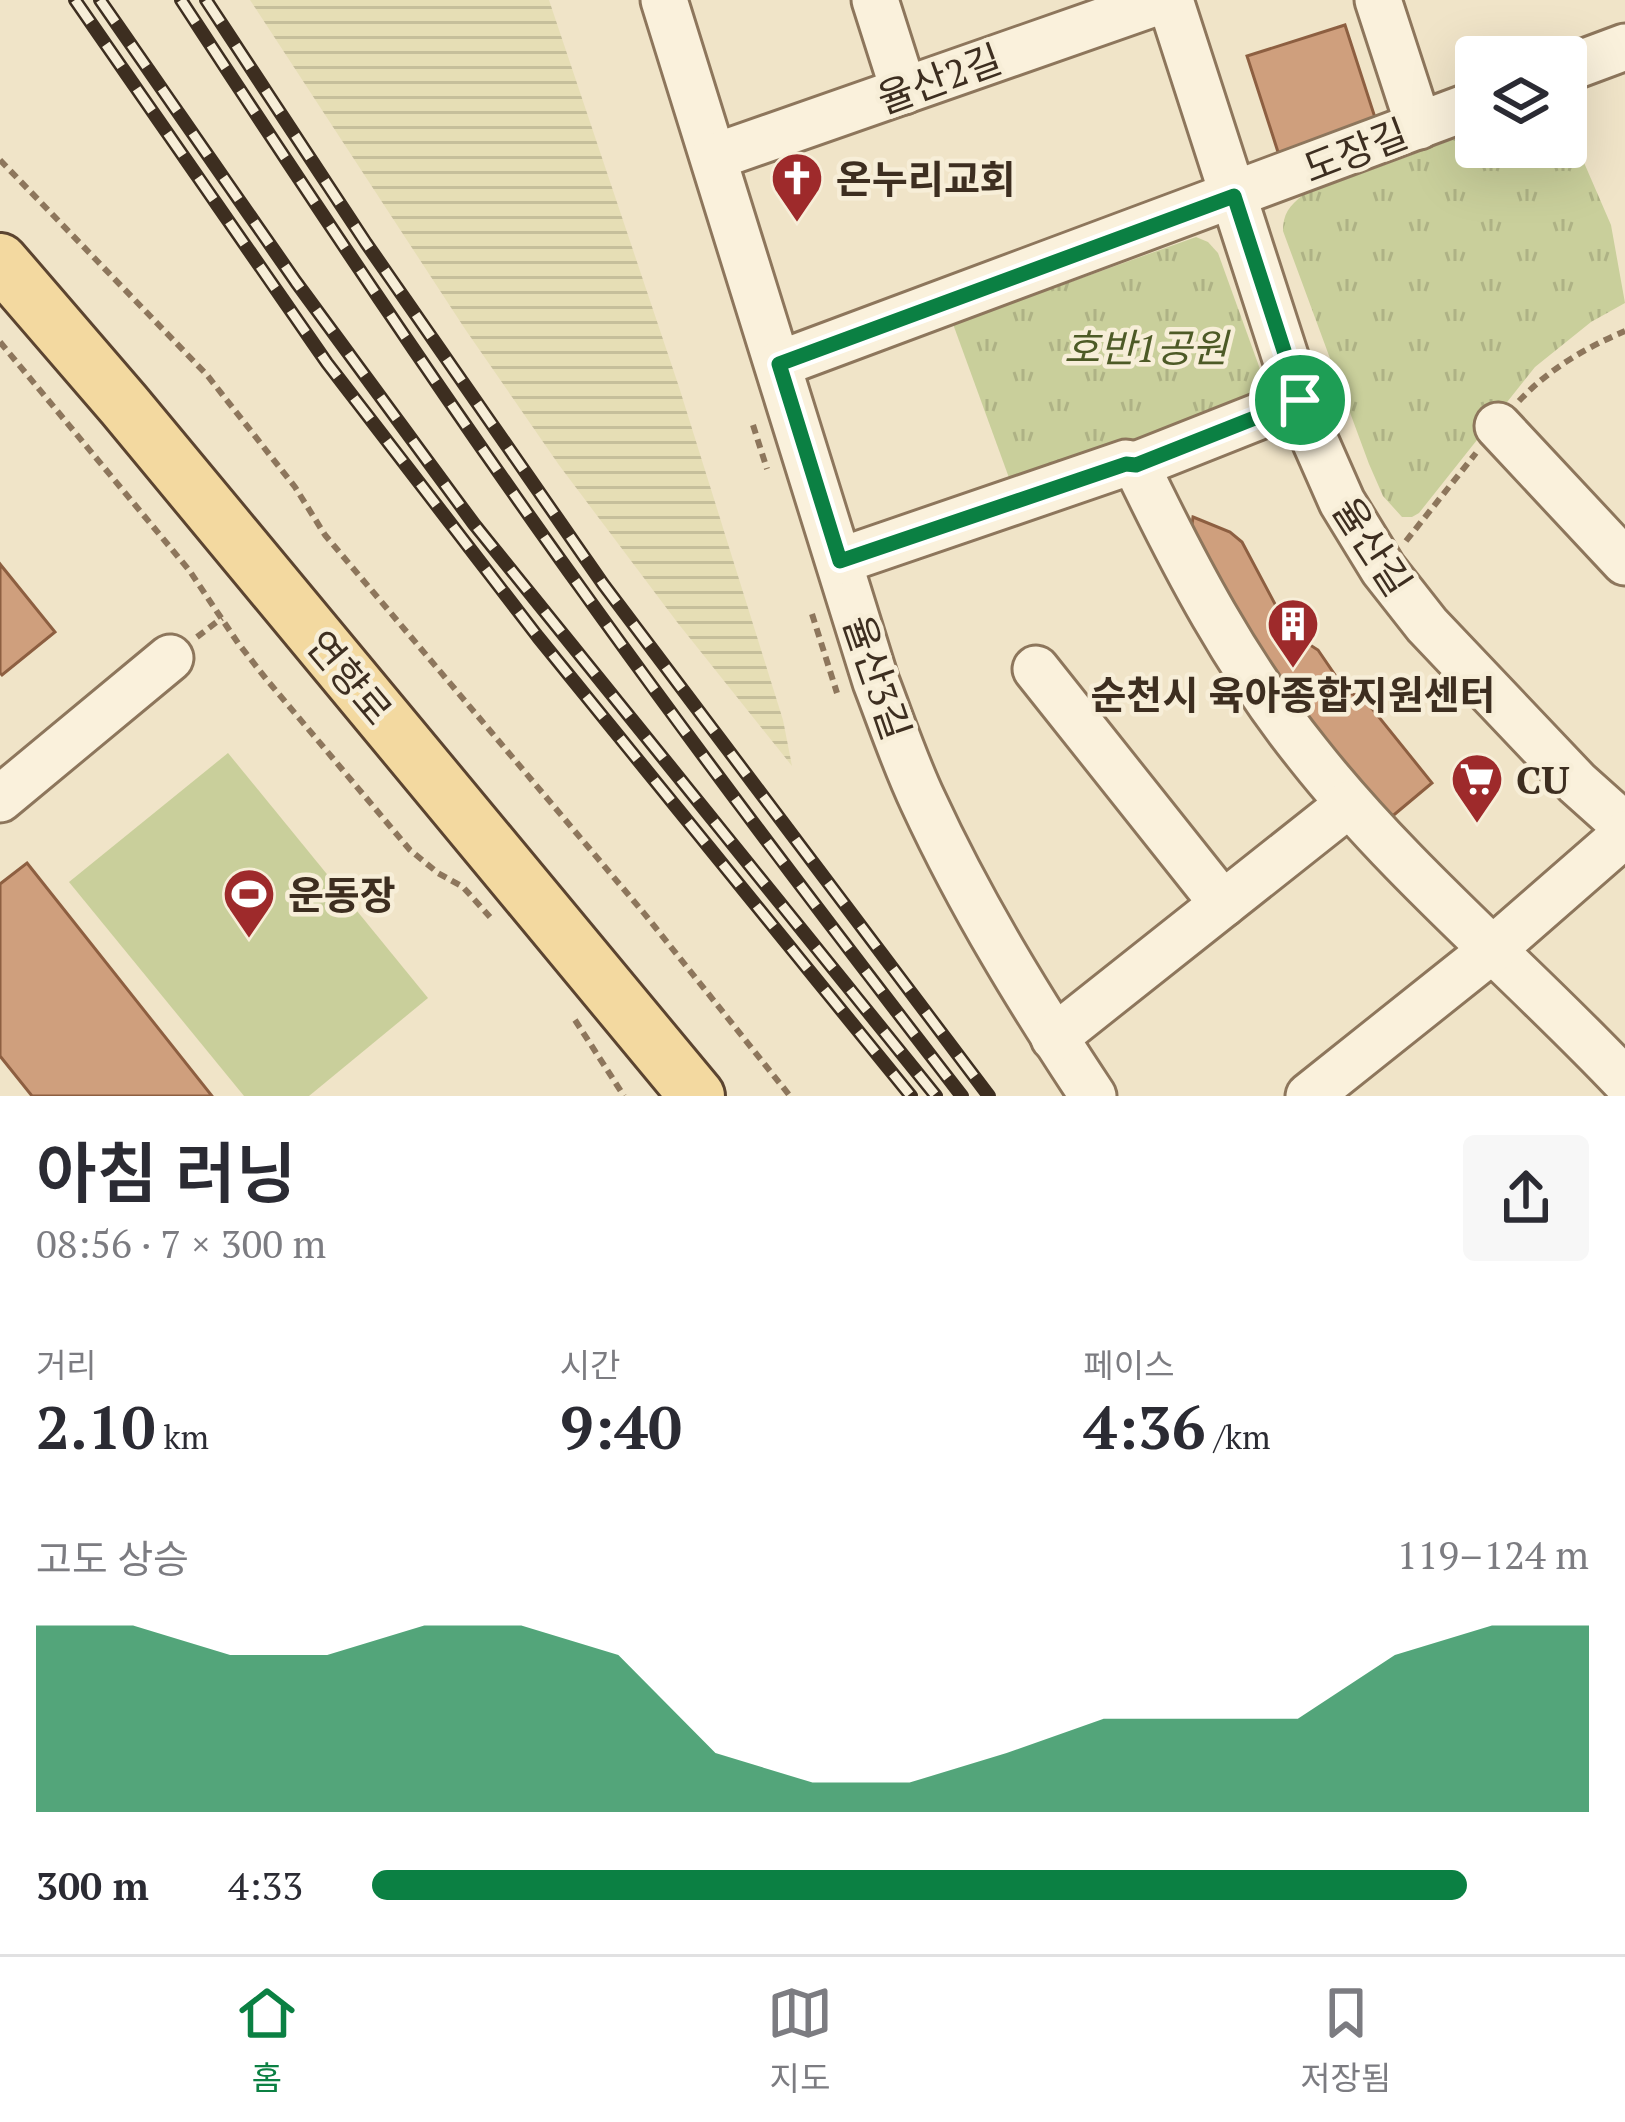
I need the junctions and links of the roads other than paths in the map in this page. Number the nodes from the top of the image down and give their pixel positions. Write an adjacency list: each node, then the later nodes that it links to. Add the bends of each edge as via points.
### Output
1 (664, 0): 11 (street, 율산3길)
2 (875, 0): 8 (street)
3 (1167, 0): 5 (street, 율산2길); 12 (street, 율산길)
4 (1378, 0): 10 (street)
5 (1070, 15): 8 (street, 율산2길)
6 (1625, 47): 7 (street)
7 (1587, 61)
8 (904, 91): 11 (street, 율산2길)
9 (1455, 112): 10 (street, 도장길)
10 (1419, 126): 12 (street, 도장길)
11 (715, 158): 14 (street, 율산3길)
12 (1234, 196): 14 (street); 15 (street, 율산길)
13 (0, 261): 30 (main road, 연향로)
14 (779, 364): 18 (street, 율산3길)
15 (1300, 400): 17 (street); 24 (street, 율산길, via 1342,502 1399,591)
16 (1498, 426): 19 (street)
17 (1136, 465): 18 (street); 23 (street, via 1236,655)
18 (840, 561): 27 (street, 율산3길, via 922,800)
19 (1625, 562)
20 (170, 658): 22 (street)
21 (1036, 669): 25 (street)
22 (8, 776)
23 (1349, 804): 25 (street); 26 (street)
24 (1625, 830): 26 (street)
25 (1223, 904): 27 (street)
26 (1492, 950): 28 (street); 29 (street)
27 (1054, 1038): 31 (street, 율산3길)
28 (1625, 1081)
29 (1338, 1088)
30 (697, 1096)
31 (1093, 1096)

